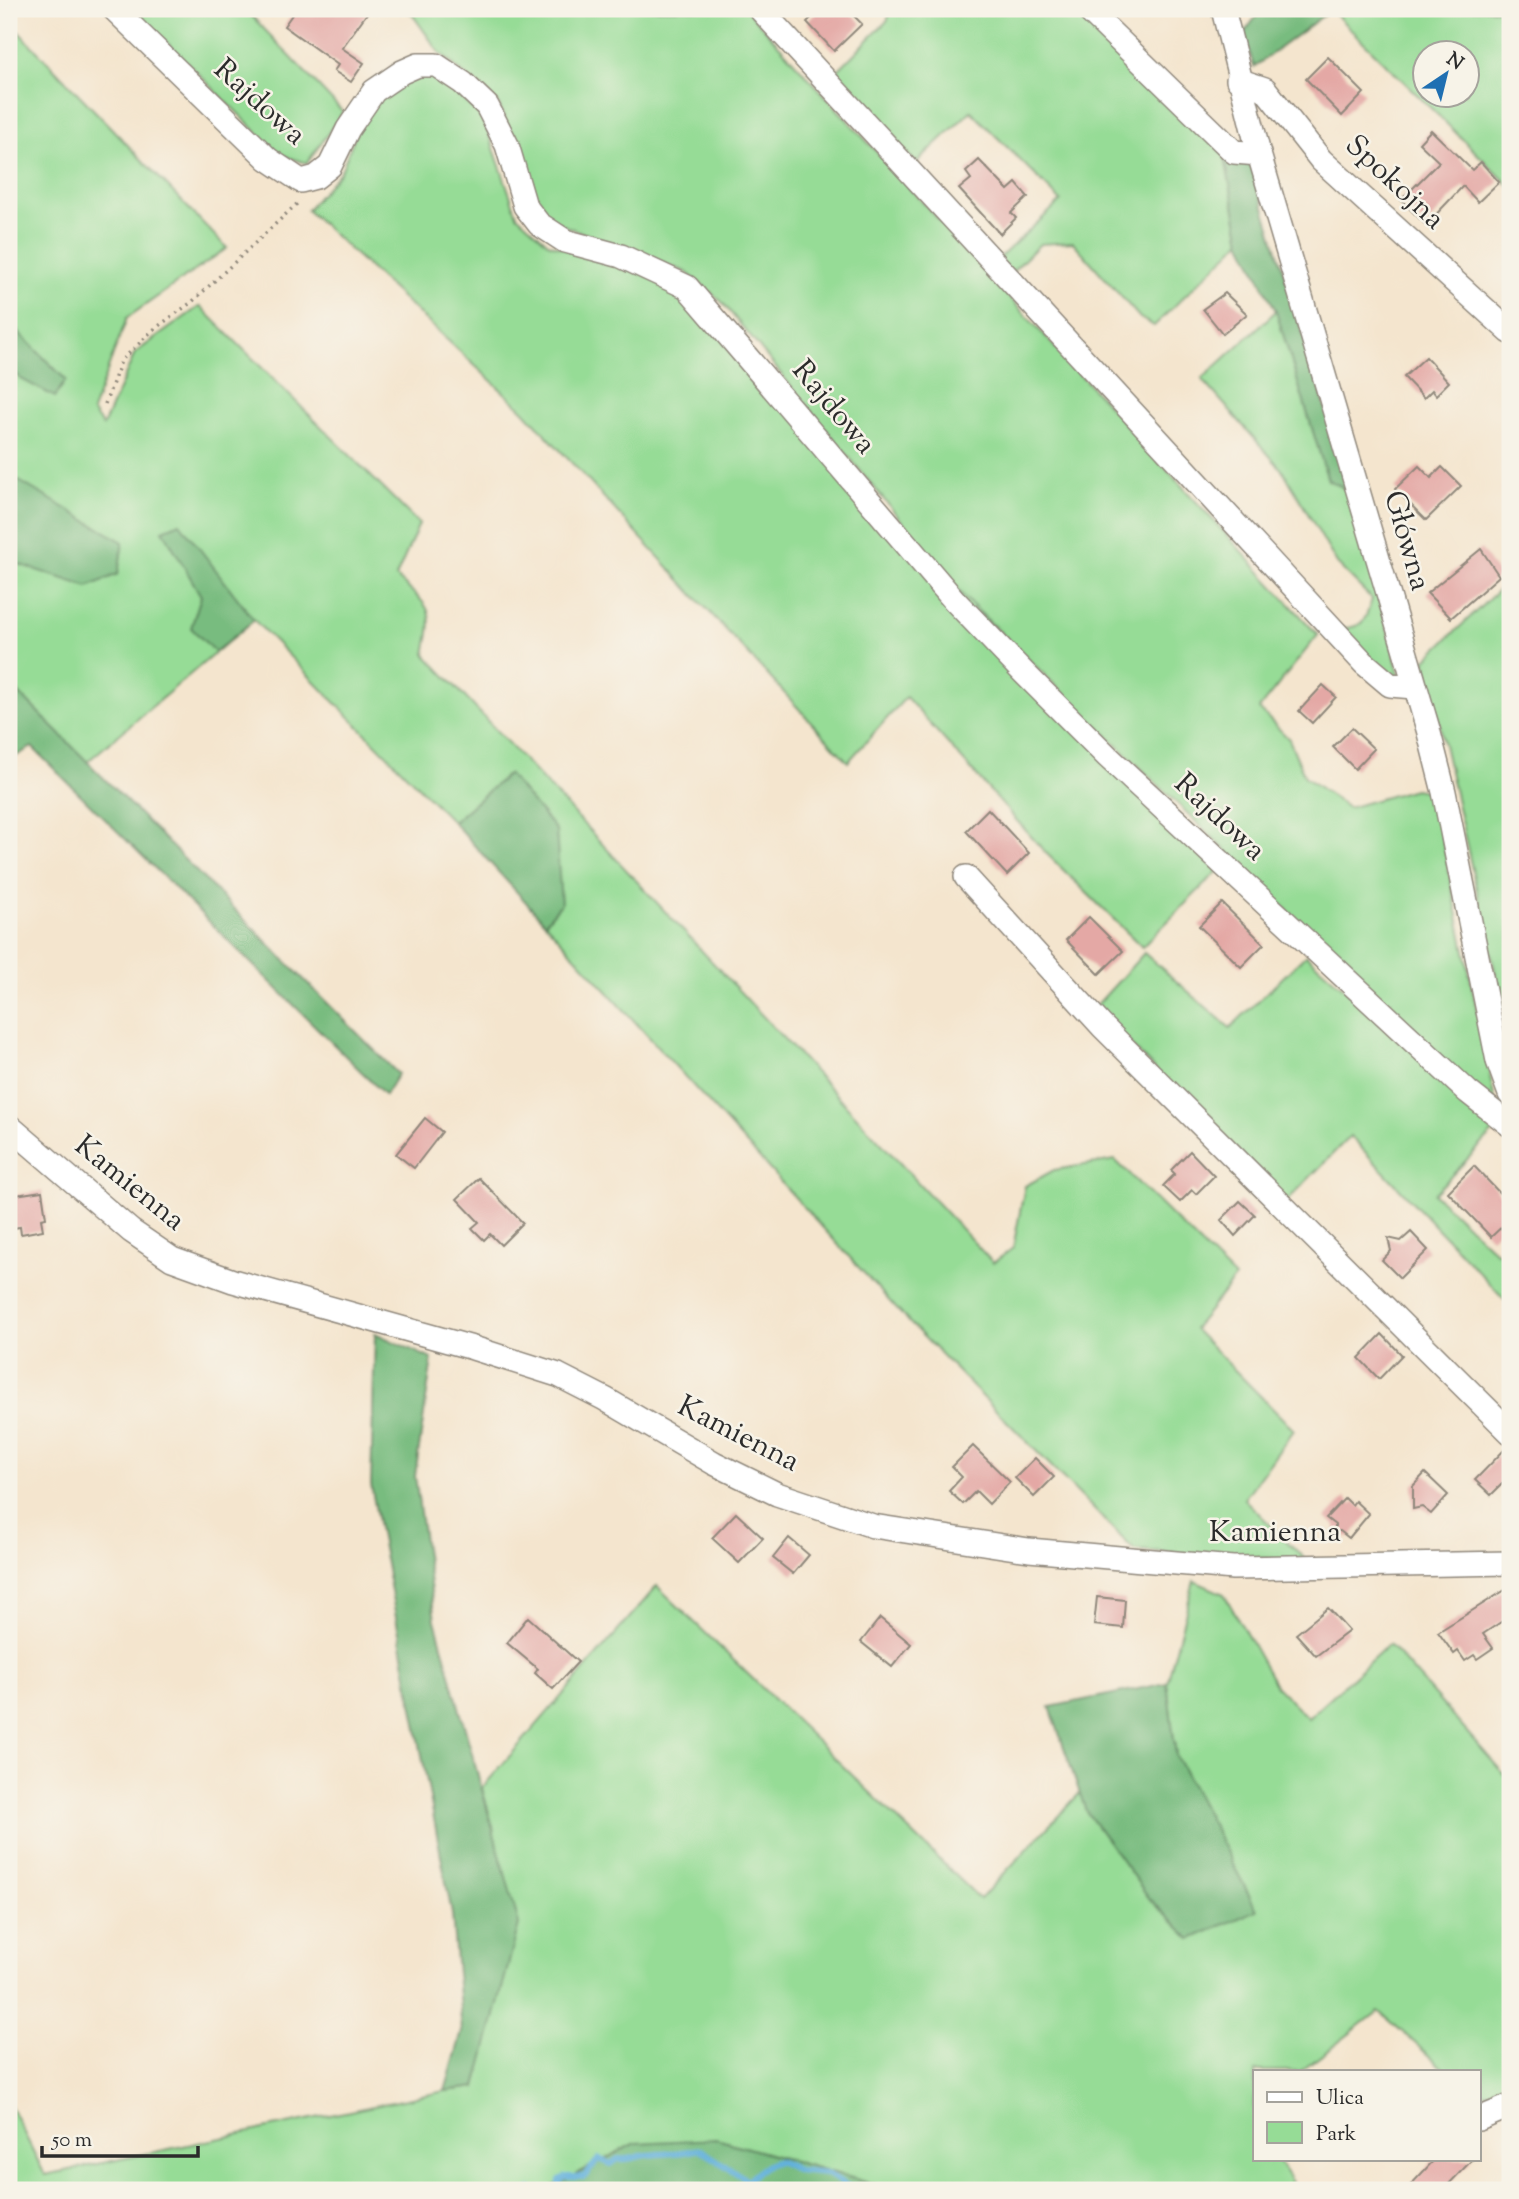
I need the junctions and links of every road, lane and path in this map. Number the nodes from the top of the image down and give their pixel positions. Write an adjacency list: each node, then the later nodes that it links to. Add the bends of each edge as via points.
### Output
1 (114, 9): 7 (street, Rajdowa, via 268,159 301,181)
2 (760, 9): 10 (street, via 1364,663 1390,685)
3 (1087, 9): 6 (street, via 1234,152)
4 (1223, 9): 5 (street, Główna)
5 (1238, 80): 6 (street, Główna); 8 (street, Spokojna, via 1265,89 1321,160)
6 (1259, 154): 10 (street, Główna)
7 (316, 177): 9 (path, via 311,191 297,205 121,361); 13 (street, Rajdowa, via 330,166 374,91 402,72 418,65 436,65 463,83 487,106 507,145 525,206 539,225 565,241 621,256 687,287 954,600 1024,673 1268,906 1468,1092)
8 (1510, 332)
9 (105, 404)
10 (1414, 687): 12 (street, Główna, via 1444,792 1498,1061)
11 (967, 877): 15 (street, via 1102,1026)
12 (1510, 1094)
13 (1510, 1125)
14 (9, 1126): 16 (street, Kamienna, via 131,1231 172,1259 233,1281 558,1375 778,1494 873,1526 1029,1550 1233,1568)
15 (1510, 1432)
16 (1510, 1563)
17 (1510, 2106): 18 (street)
18 (1480, 2119)

